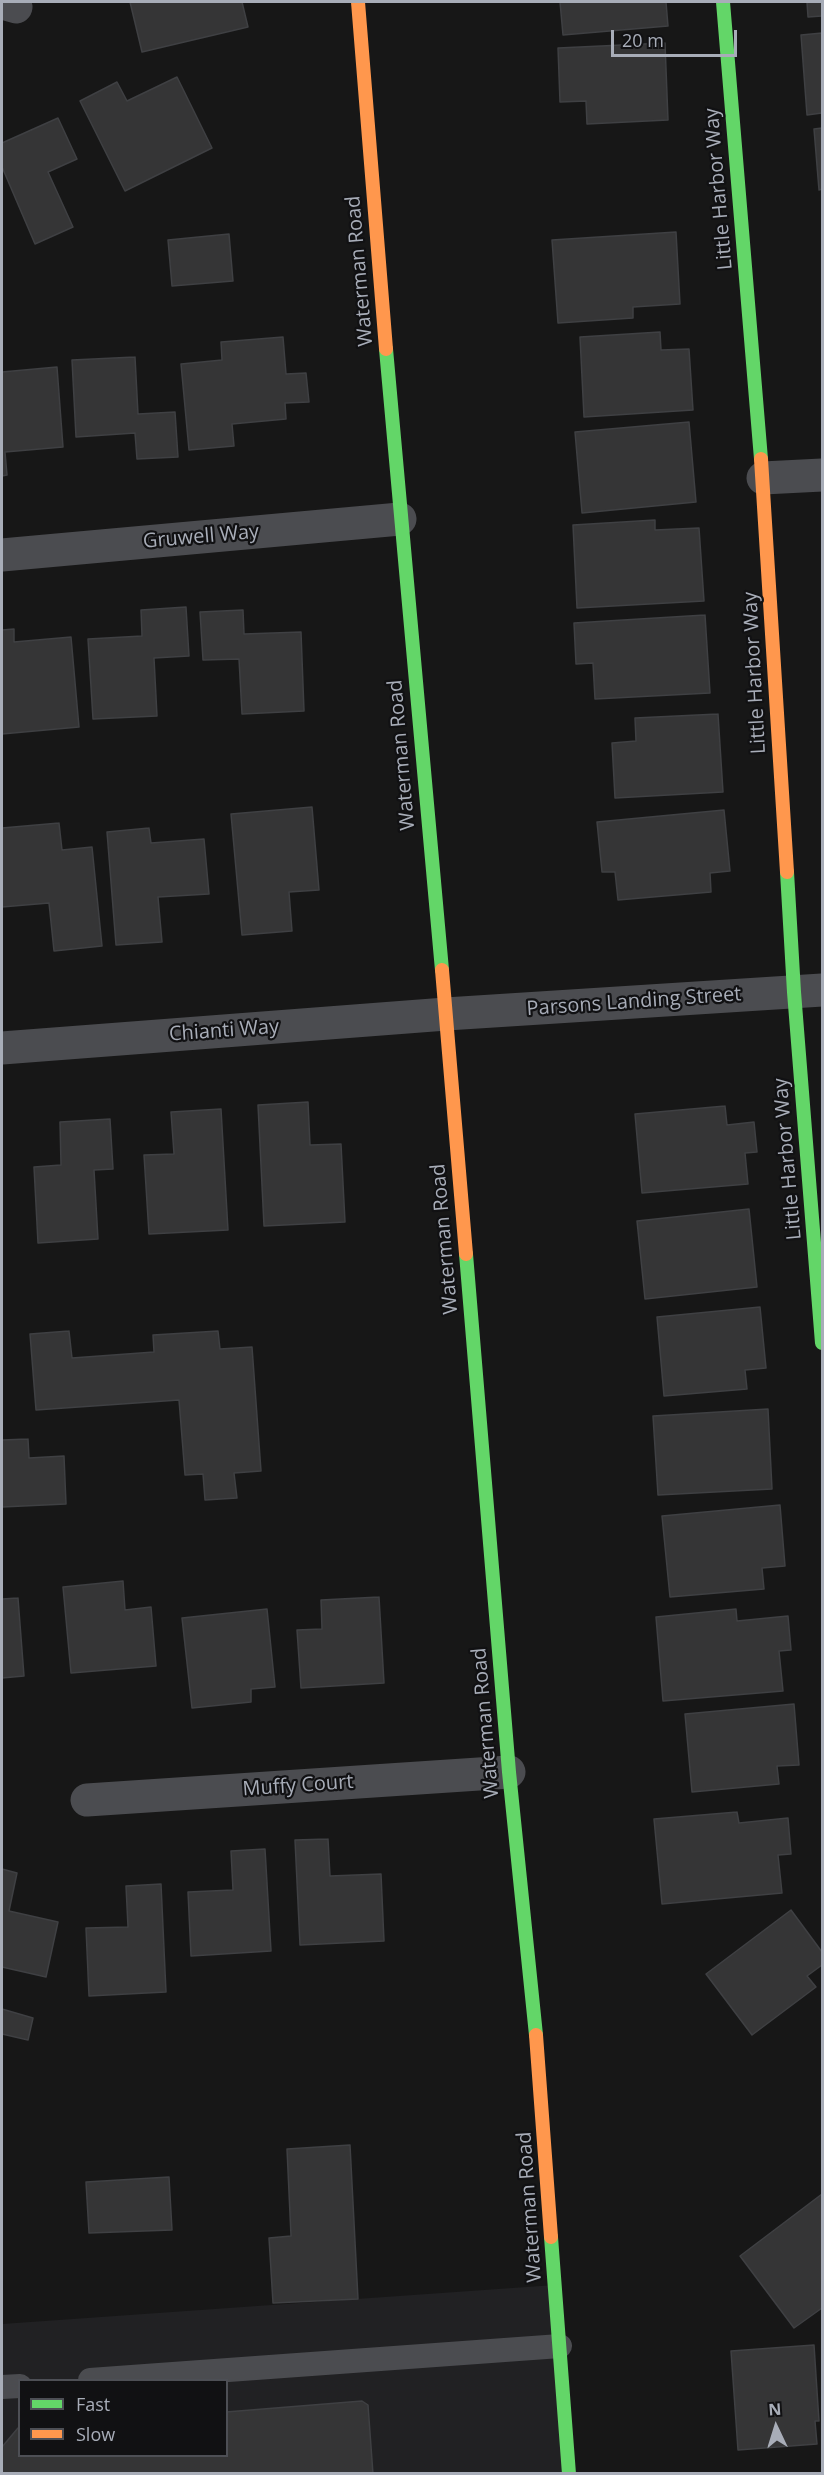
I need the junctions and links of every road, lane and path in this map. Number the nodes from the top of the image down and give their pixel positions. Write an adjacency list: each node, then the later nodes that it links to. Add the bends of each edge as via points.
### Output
1 (358, 2): 5 (main road, Waterman Road)
2 (723, 2): 4 (main road, Little Harbor Way)
3 (822, 475): 4 (street)
4 (762, 478): 7 (main road, Little Harbor Way)
5 (400, 519): 6 (street, Gruwell Way); 8 (main road, Waterman Road)
6 (2, 555)
7 (808, 991): 8 (street, Parsons Landing Street); 10 (main road, Little Harbor Way)
8 (446, 1014): 9 (street, Chianti Way); 11 (main road, Waterman Road)
9 (2, 1048)
10 (822, 1343)
11 (509, 1772): 12 (street, Muffy Court); 13 (main road, Waterman Road, via 537,2046)
12 (87, 1800)
13 (560, 2346): 14 (lane); 17 (main road, Waterman Road)
14 (104, 2379)
15 (18, 2386): 16 (lane)
16 (2, 2387)
17 (569, 2474)

